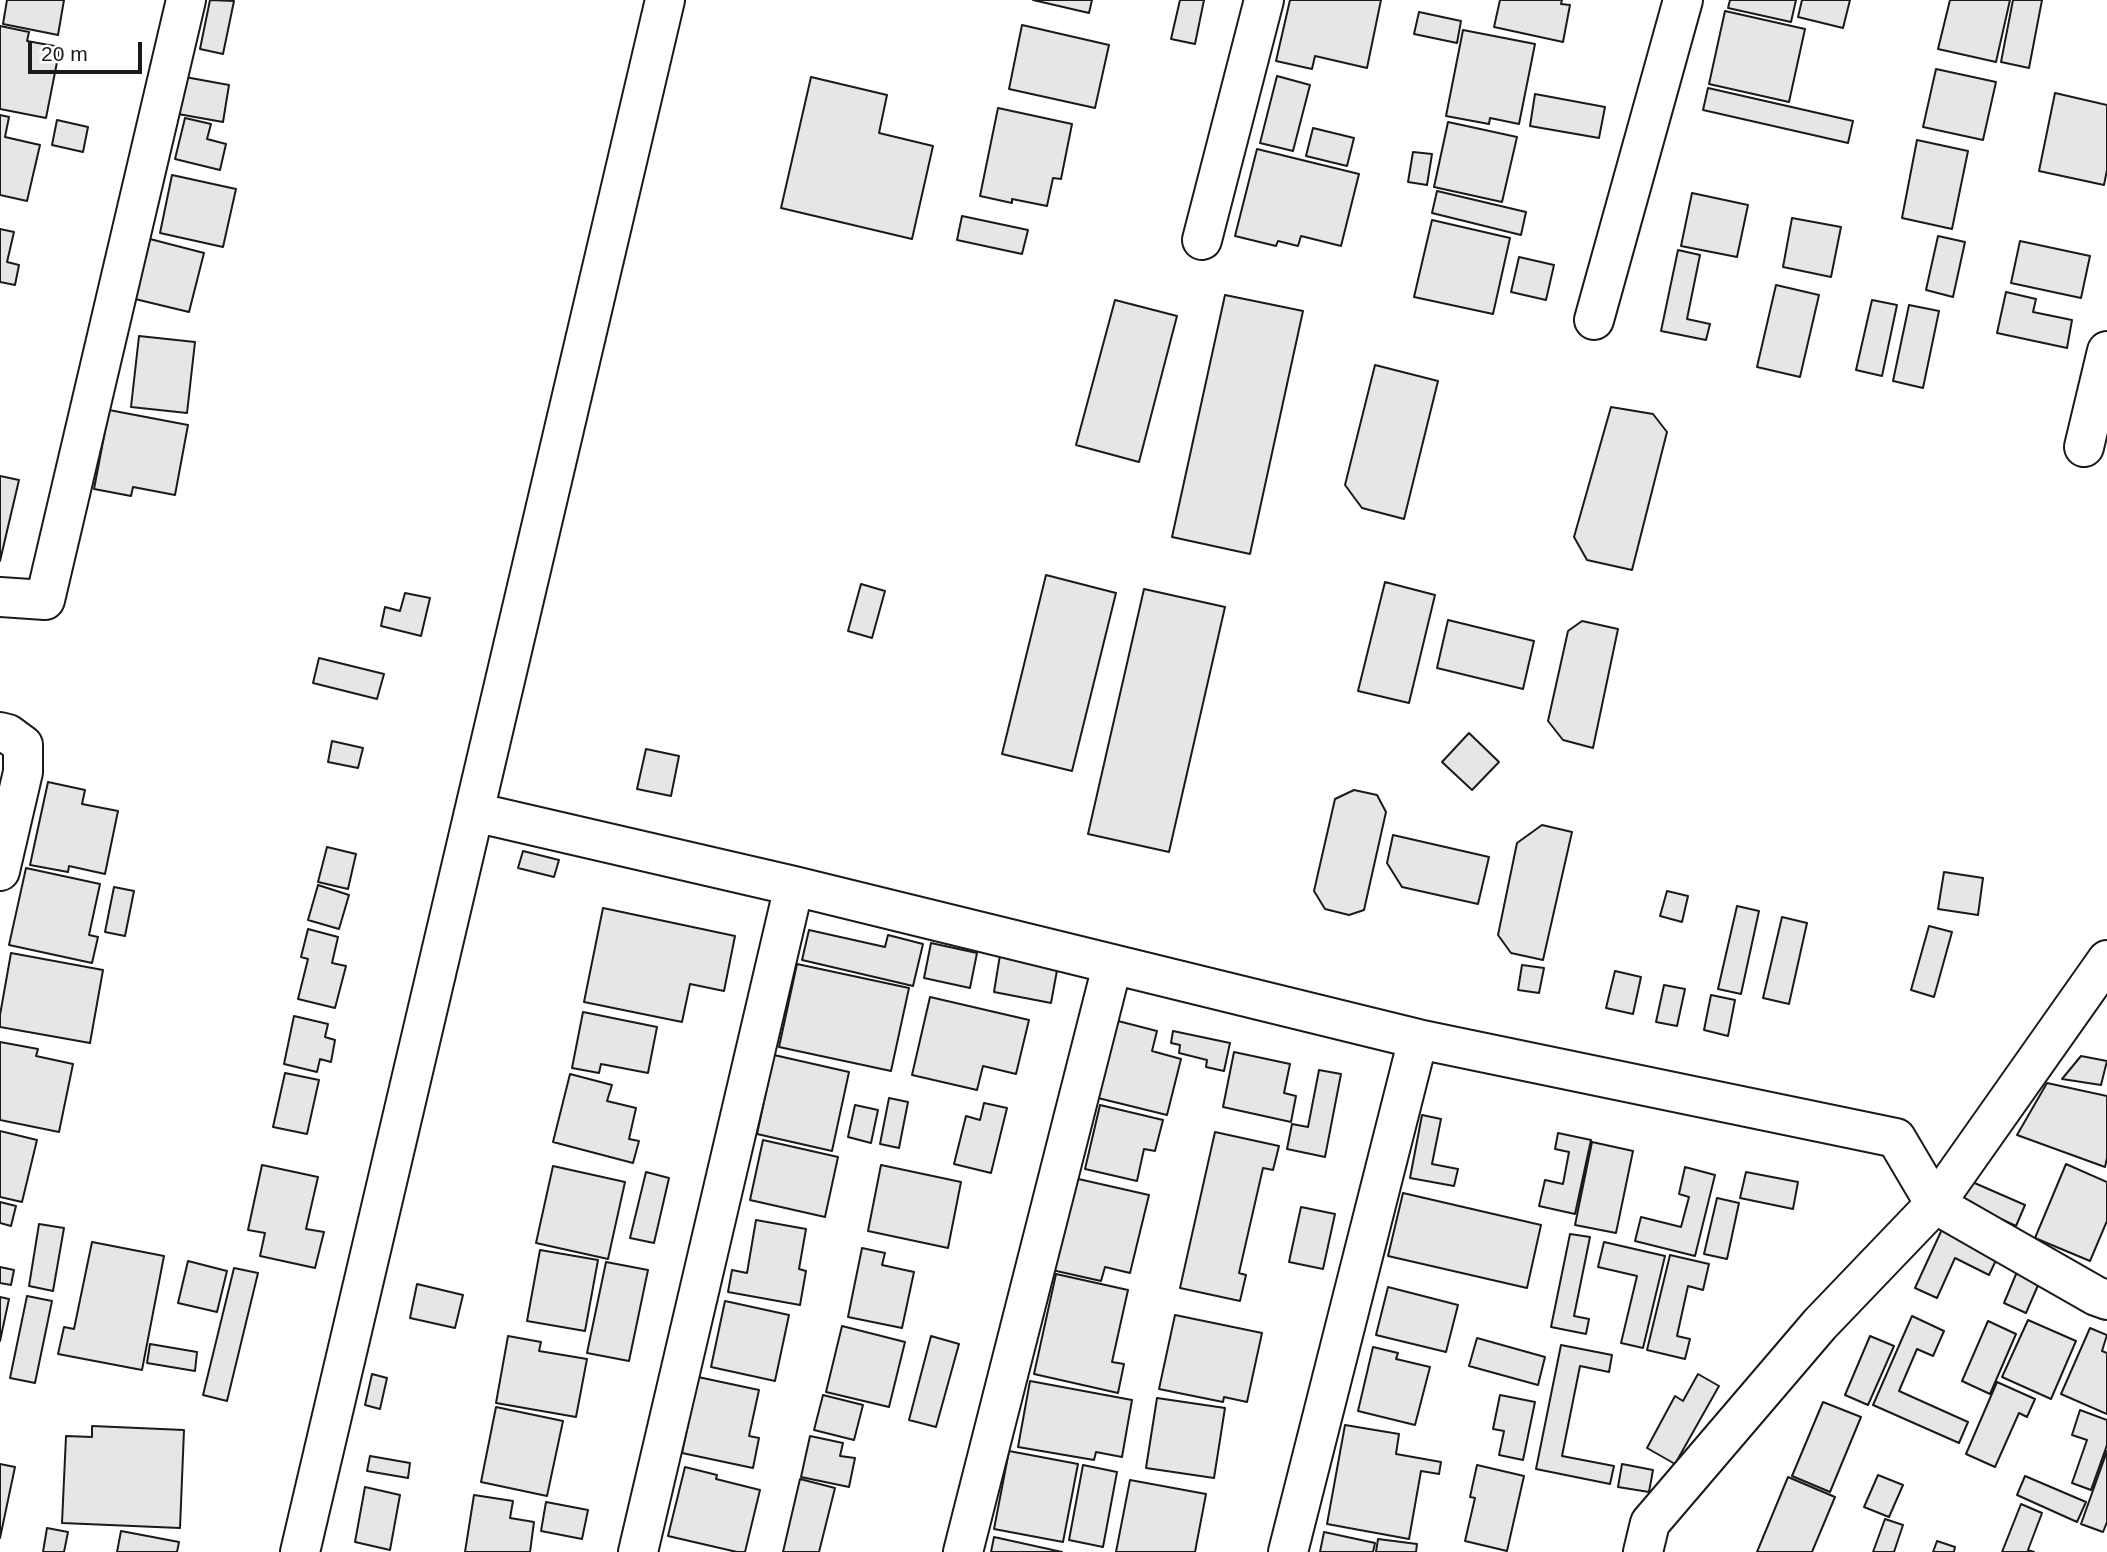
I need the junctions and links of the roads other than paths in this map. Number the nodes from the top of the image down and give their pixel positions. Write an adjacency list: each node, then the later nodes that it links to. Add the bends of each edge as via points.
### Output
1 (187, 0): 9 (street, via 45,600)
2 (665, 0): 11 (street)
3 (1264, 0): 5 (street)
4 (1683, 0): 6 (street)
5 (1202, 240)
6 (1594, 320)
7 (2107, 351): 8 (street)
8 (2084, 447)
9 (0, 597)
10 (0, 732): 12 (street, via 23,745 23,772)
11 (474, 812): 13 (street); 19 (street)
12 (0, 871)
13 (794, 886): 15 (street); 20 (street)
14 (2107, 960): 17 (street)
15 (1112, 965): 16 (street); 21 (street)
16 (1418, 1039): 17 (street, via 1896,1138); 22 (street)
17 (1935, 1204): 18 (street); 23 (street, via 1820,1324 1650,1523)
18 (2107, 1300)
19 (300, 1552)
20 (638, 1552)
21 (963, 1552)
22 (1288, 1552)
23 (1643, 1552)

